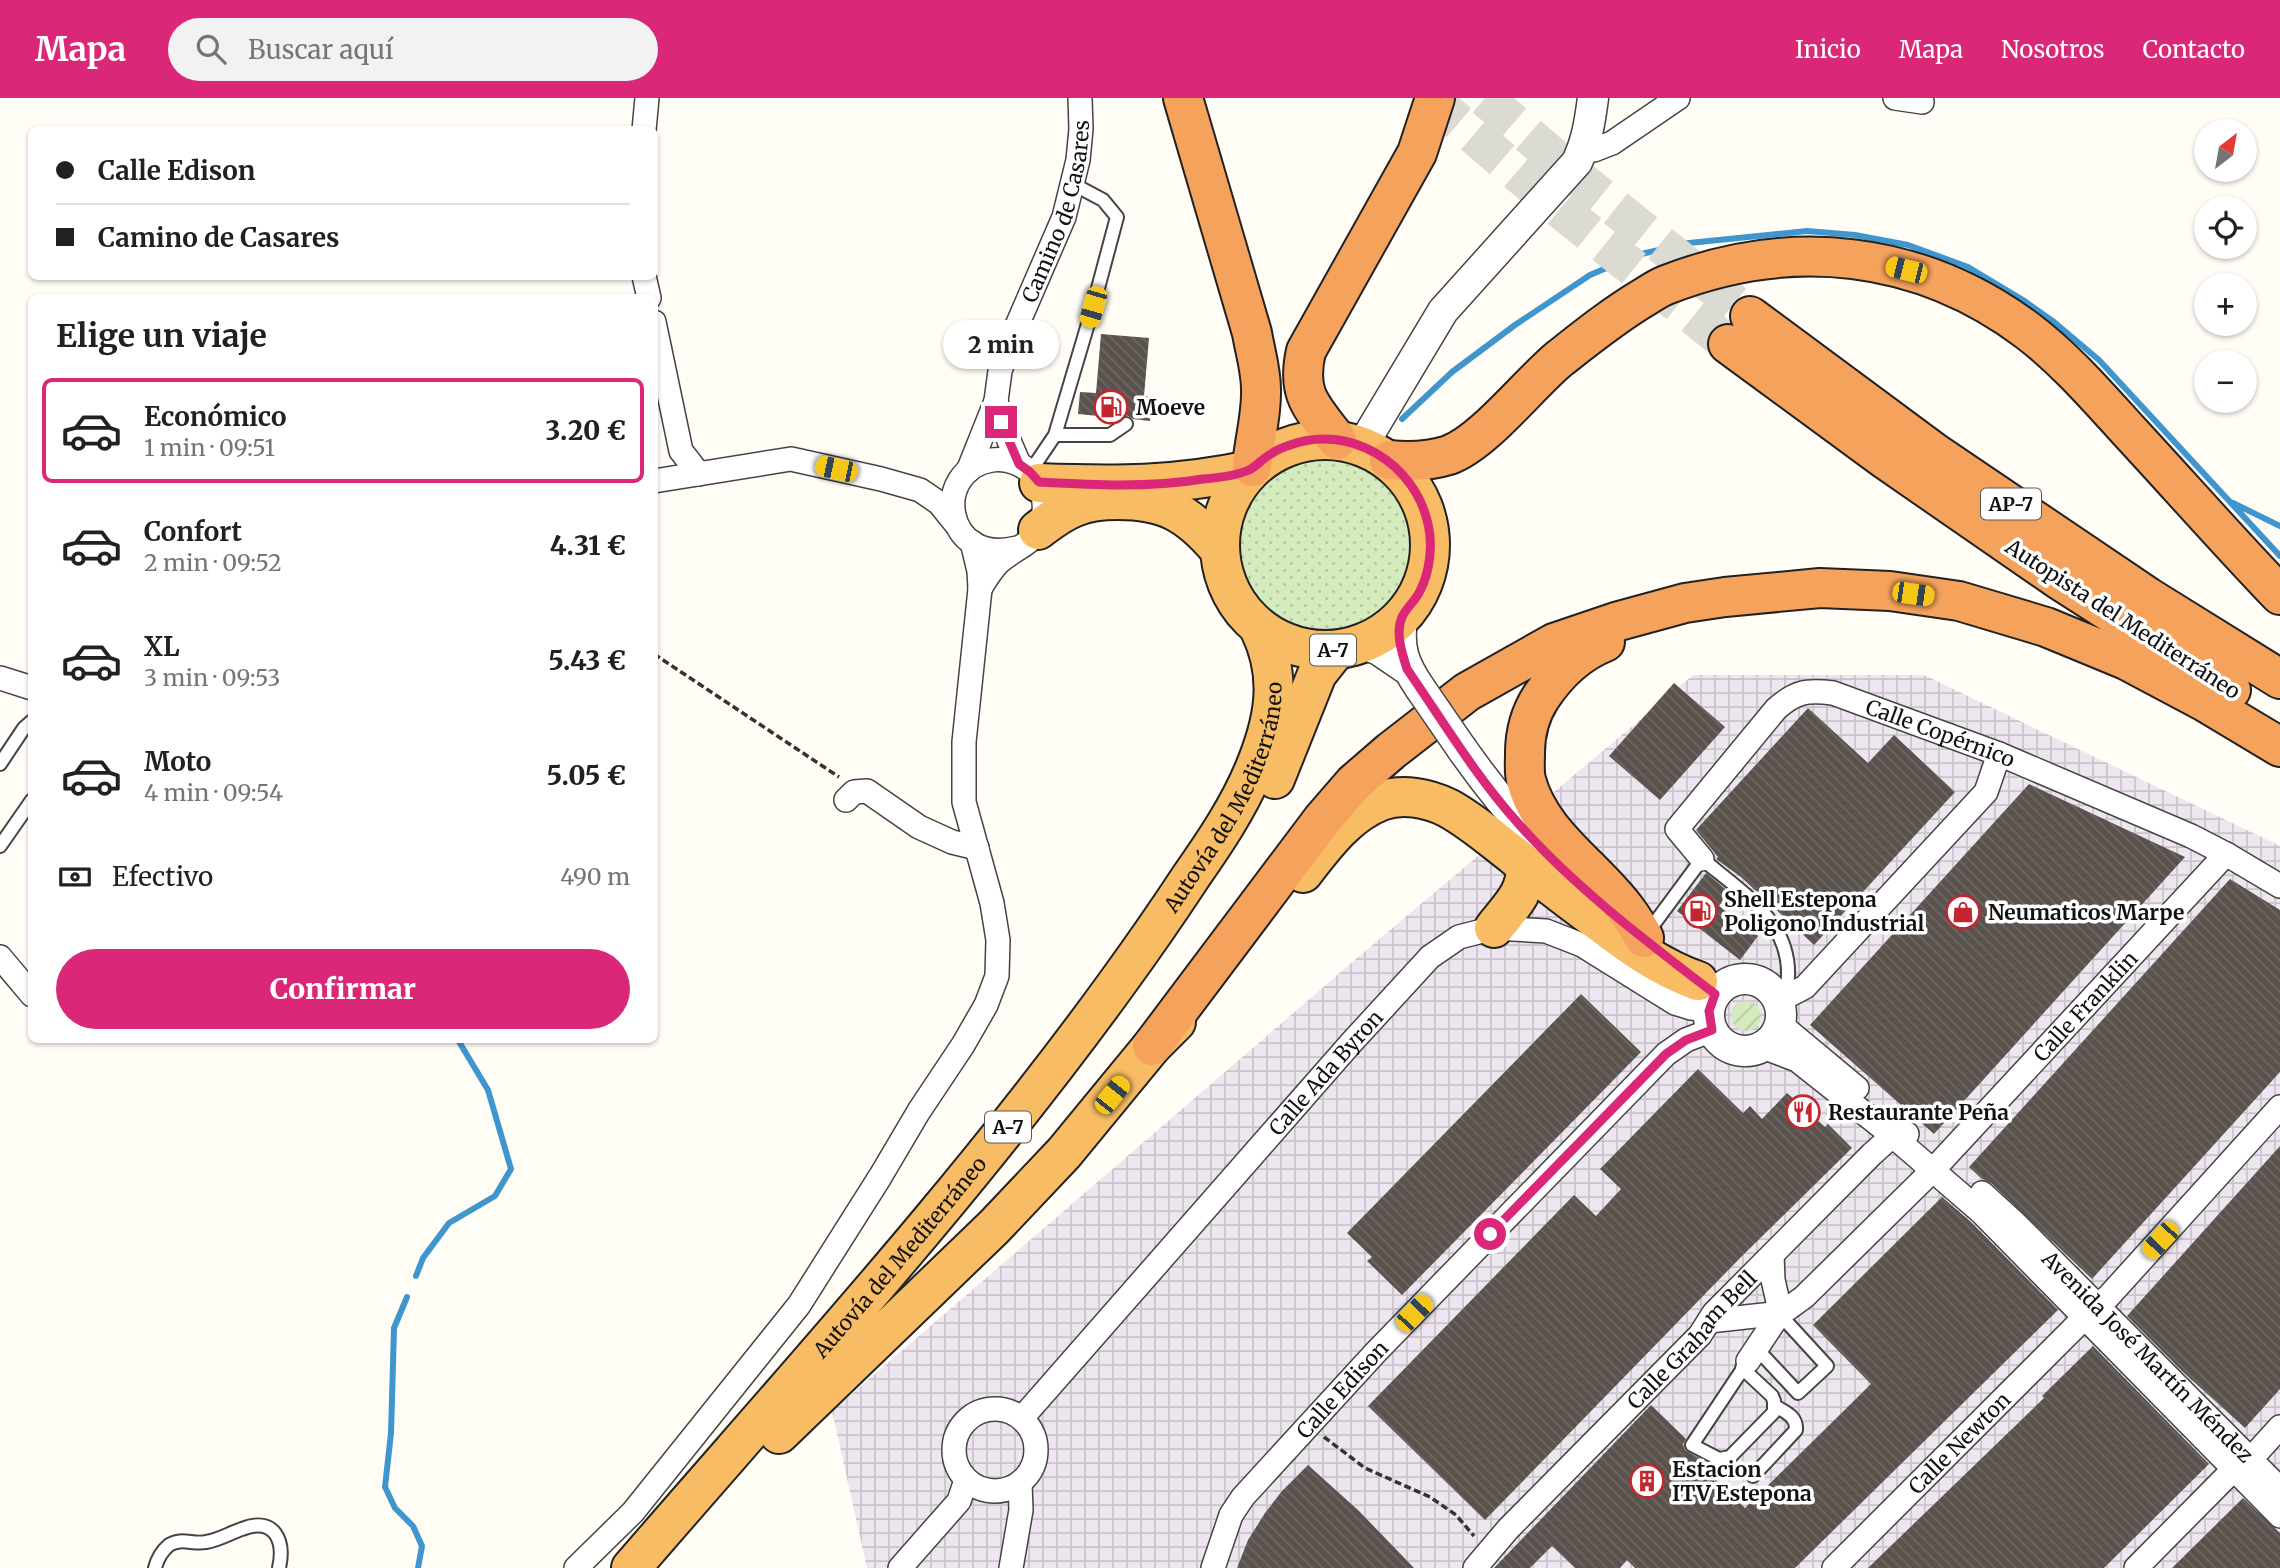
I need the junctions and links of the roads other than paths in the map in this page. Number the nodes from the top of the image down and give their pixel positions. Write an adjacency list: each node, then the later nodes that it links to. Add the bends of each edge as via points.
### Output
1 (647, 98): 9 (street)
2 (1080, 98): 11 (street, Camino de Casares, via 1081,129)
3 (1183, 98): 17 (highway, via 1260,372 1261,411)
4 (1435, 98): 16 (highway, via 1412,162 1306,351 1302,379 1311,406)
5 (1593, 98): 10 (street)
6 (1678, 98): 10 (street, via 1612,143 1594,150)
7 (1895, 98): 8 (street)
8 (1922, 102)
9 (644, 126)
10 (1584, 147): 16 (street, via 1577,162 1443,311)
11 (1073, 184): 13 (street, Camino de Casares, via 1064,217 1012,337); 15 (lane, via 1102,200 1117,217)
12 (658, 341): 19 (street, via 681,451)
13 (996, 401): 18 (street, Camino de Casares, via 1001,422); 20 (street, Camino de Casares)
14 (1126, 424): 15 (lane, via 1110,435)
15 (1055, 435): 18 (lane)
16 (1363, 449): 17 (highway, A-7, via 1314,439 1292,444); 27 (highway, via 1412,462 1450,455 1475,440 1544,372 1612,316 1665,285 1730,266 1805,255 1866,259 1938,279 2030,332 2085,383); 29 (highway, A-7, via 1417,493 1429,524 1430,558 1421,590)
17 (1251, 468): 18 (highway, via 1204,479 1121,485); 25 (highway, A-7, via 1233,491)
18 (1029, 473): 20 (street, via 1006,460 992,460 979,463); 24 (street, via 1044,494 1045,507 1043,519)
19 (699, 474): 21 (street); 22 (street, via 792,459)
20 (963, 477): 22 (street, via 946,487); 23 (street, via 953,497 953,512)
21 (658, 480)
22 (920, 490): 23 (street, via 939,503)
23 (965, 535): 24 (street, via 990,551 1003,551); 26 (street, via 979,571)
24 (1027, 539): 25 (highway, via 1075,507 1130,500 1159,503 1179,513 1202,528); 26 (street, via 996,565)
25 (1218, 548): 30 (highway, A-7, via 1227,585)
26 (980, 589): 44 (street, via 964,742 964,802)
27 (2280, 595)
28 (1685, 603): 38 (highway, via 1820,589 1890,591 1959,601 2046,627 2126,660); 50 (highway, via 1632,633 1599,645 1556,675 1531,711 1525,744 1525,777 1534,803 1626,910); 55 (highway, via 1554,643 1467,692 1391,751 1354,783 1322,820)
29 (1402, 618): 31 (highway, A-7, via 1378,637); 33 (street, via 1401,651)
30 (1260, 630): 31 (highway, A-7, via 1309,649); 79 (highway, Autovía del Mediterráneo / A-7, via 1267,643 1275,690 1254,771 1151,937 1017,1116)
31 (1350, 647): 33 (street, via 1379,650); 68 (highway, Autovía del Mediterráneo / A-7, via 1317,674 1275,778 1248,827 1125,1010 1018,1152)
32 (0, 678): 35 (street)
33 (1414, 679): 50 (street, bridge, via 1500,801 1535,842)
34 (2280, 679): 36 (highway, Autopista del Mediterráneo / AP-7, via 1739,330 1886,460 2058,579)
35 (28, 687)
36 (2280, 722)
37 (28, 724): 40 (lane)
38 (2280, 747)
39 (1999, 754): 45 (street, Calle Copérnico); 46 (street, Calle Copérnico, via 1833,693 1810,690 1789,697 1677,829); 54 (street, via 1986,792)
40 (0, 764)
41 (853, 795): 44 (street, via 873,794 919,828)
42 (28, 806): 43 (lane)
43 (0, 846)
44 (977, 848): 78 (street, via 992,903 999,956 986,1005 799,1305 633,1511)
45 (2226, 854): 48 (street, Calle Copérnico); 59 (street, Calle Franklin)
46 (1702, 859): 50 (lane); 54 (lane, via 1756,904 1782,938 1788,987)
47 (1526, 866): 49 (highway, via 1521,894); 53 (highway, Autovía del Mediterráneo); 55 (highway, Autovía del Mediterráneo, via 1447,808 1422,799 1381,801 1336,833 1226,971)
48 (2280, 886)
49 (1494, 928): 53 (street, Calle Ada Byron, via 1546,931 1582,945 1675,1003 1691,1008); 66 (street, Calle Ada Byron, via 1459,937 1430,957)
50 (1644, 938): 53 (street)
51 (0, 957): 52 (street)
52 (28, 990)
53 (1708, 1004): 54 (street, via 1732,981 1754,980 1773,991); 54 (street, via 1718,1040 1739,1051 1751,1051); 83 (street, Calle Edison, via 1686,1040 1666,1054 1376,1352 1243,1497 1231,1515)
54 (1777, 1017): 57 (street, Avenida José Martín Méndez, via 1797,1060); 58 (street, Avenida José Martín Méndez)
55 (1152, 1046): 68 (highway, Autovía del Mediterráneo / A-7, via 1064,1153 995,1227)
56 (2280, 1107): 61 (street, Calle Newton, via 2108,1297)
57 (1893, 1136): 58 (street, via 1905,1133); 59 (street, Avenida José Martín Méndez); 60 (street, Calle Graham Bell)
58 (1919, 1138): 59 (street, Avenida José Martín Méndez)
59 (1938, 1164): 61 (street, Avenida José Martín Méndez, via 1981,1212); 61 (street, Avenida José Martín Méndez, via 2015,1223); 62 (street)
60 (1772, 1256): 62 (street, via 1773,1280); 63 (street, Calle Graham Bell)
61 (2089, 1310): 69 (street, Avenida José Martín Méndez); 85 (street, Calle Newton)
62 (1783, 1311): 63 (street); 64 (street); 64 (lane, via 1827,1366 1798,1394)
63 (1709, 1321): 84 (street, Calle Graham Bell)
64 (1749, 1359): 65 (lane); 65 (lane, via 1692,1445 1715,1458 1727,1459)
65 (1775, 1406): 70 (lane, via 1788,1413 1796,1430)
66 (1022, 1418): 71 (street, via 996,1408 969,1417 954,1448 958,1469); 72 (street, via 1037,1451 1035,1464)
67 (2280, 1427): 69 (street)
68 (779, 1434): 80 (highway, Autovía del Mediterráneo / A-7)
69 (2242, 1465): 73 (street, Avenida José Martín Méndez); 74 (street, Avenida José Martín Méndez); 75 (street, Avenida José Martín Méndez); 86 (street)
70 (1753, 1476)
71 (966, 1480): 72 (street, via 992,1492); 81 (street, via 959,1501)
72 (1020, 1484): 82 (street, via 1021,1510)
73 (2280, 1489)
74 (2280, 1498)
75 (2280, 1516)
76 (155, 1568): 77 (lane, via 174,1543 204,1543 251,1527 268,1529 279,1538)
77 (279, 1568)
78 (576, 1568)
79 (631, 1568)
80 (664, 1568)
81 (900, 1568)
82 (1011, 1568)
83 (1213, 1568)
84 (1475, 1568)
85 (1834, 1568)
86 (2136, 1568)

